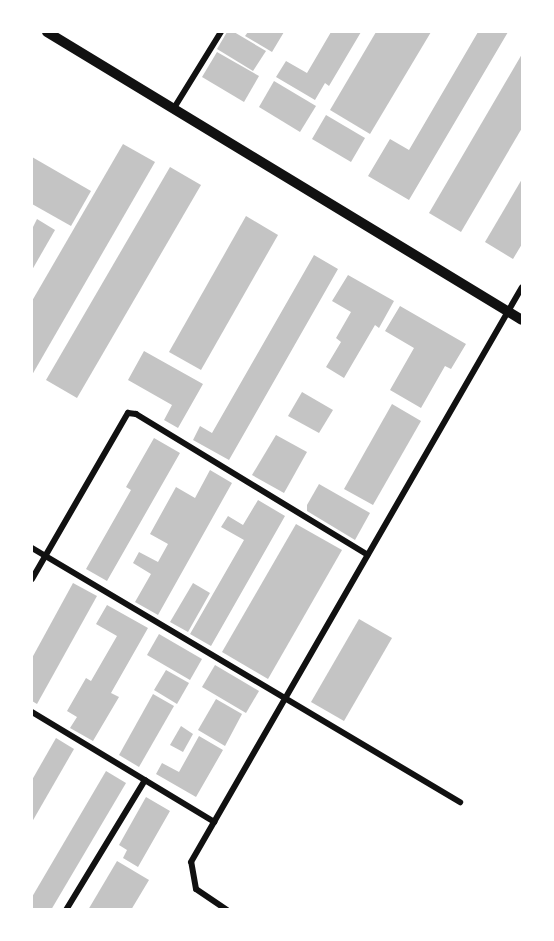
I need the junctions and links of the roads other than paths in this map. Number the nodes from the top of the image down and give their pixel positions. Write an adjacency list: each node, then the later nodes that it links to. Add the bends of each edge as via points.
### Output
1 (47, 32): 3 (street)
2 (221, 32): 3 (street)
3 (174, 108): 5 (street)
4 (522, 287): 5 (street)
5 (508, 311): 6 (street); 8 (street)
6 (522, 320)
7 (32, 548): 9 (street)
8 (368, 555): 9 (street, via 136,414 128,413); 11 (street)
9 (45, 556): 10 (street); 11 (street)
10 (32, 579)
11 (285, 698): 14 (street); 15 (street)
12 (32, 712): 13 (street)
13 (145, 780): 15 (street); 16 (street)
14 (460, 802)
15 (214, 822): 17 (street, via 191,862 192,877 196,889)
16 (66, 909)
17 (227, 909)

